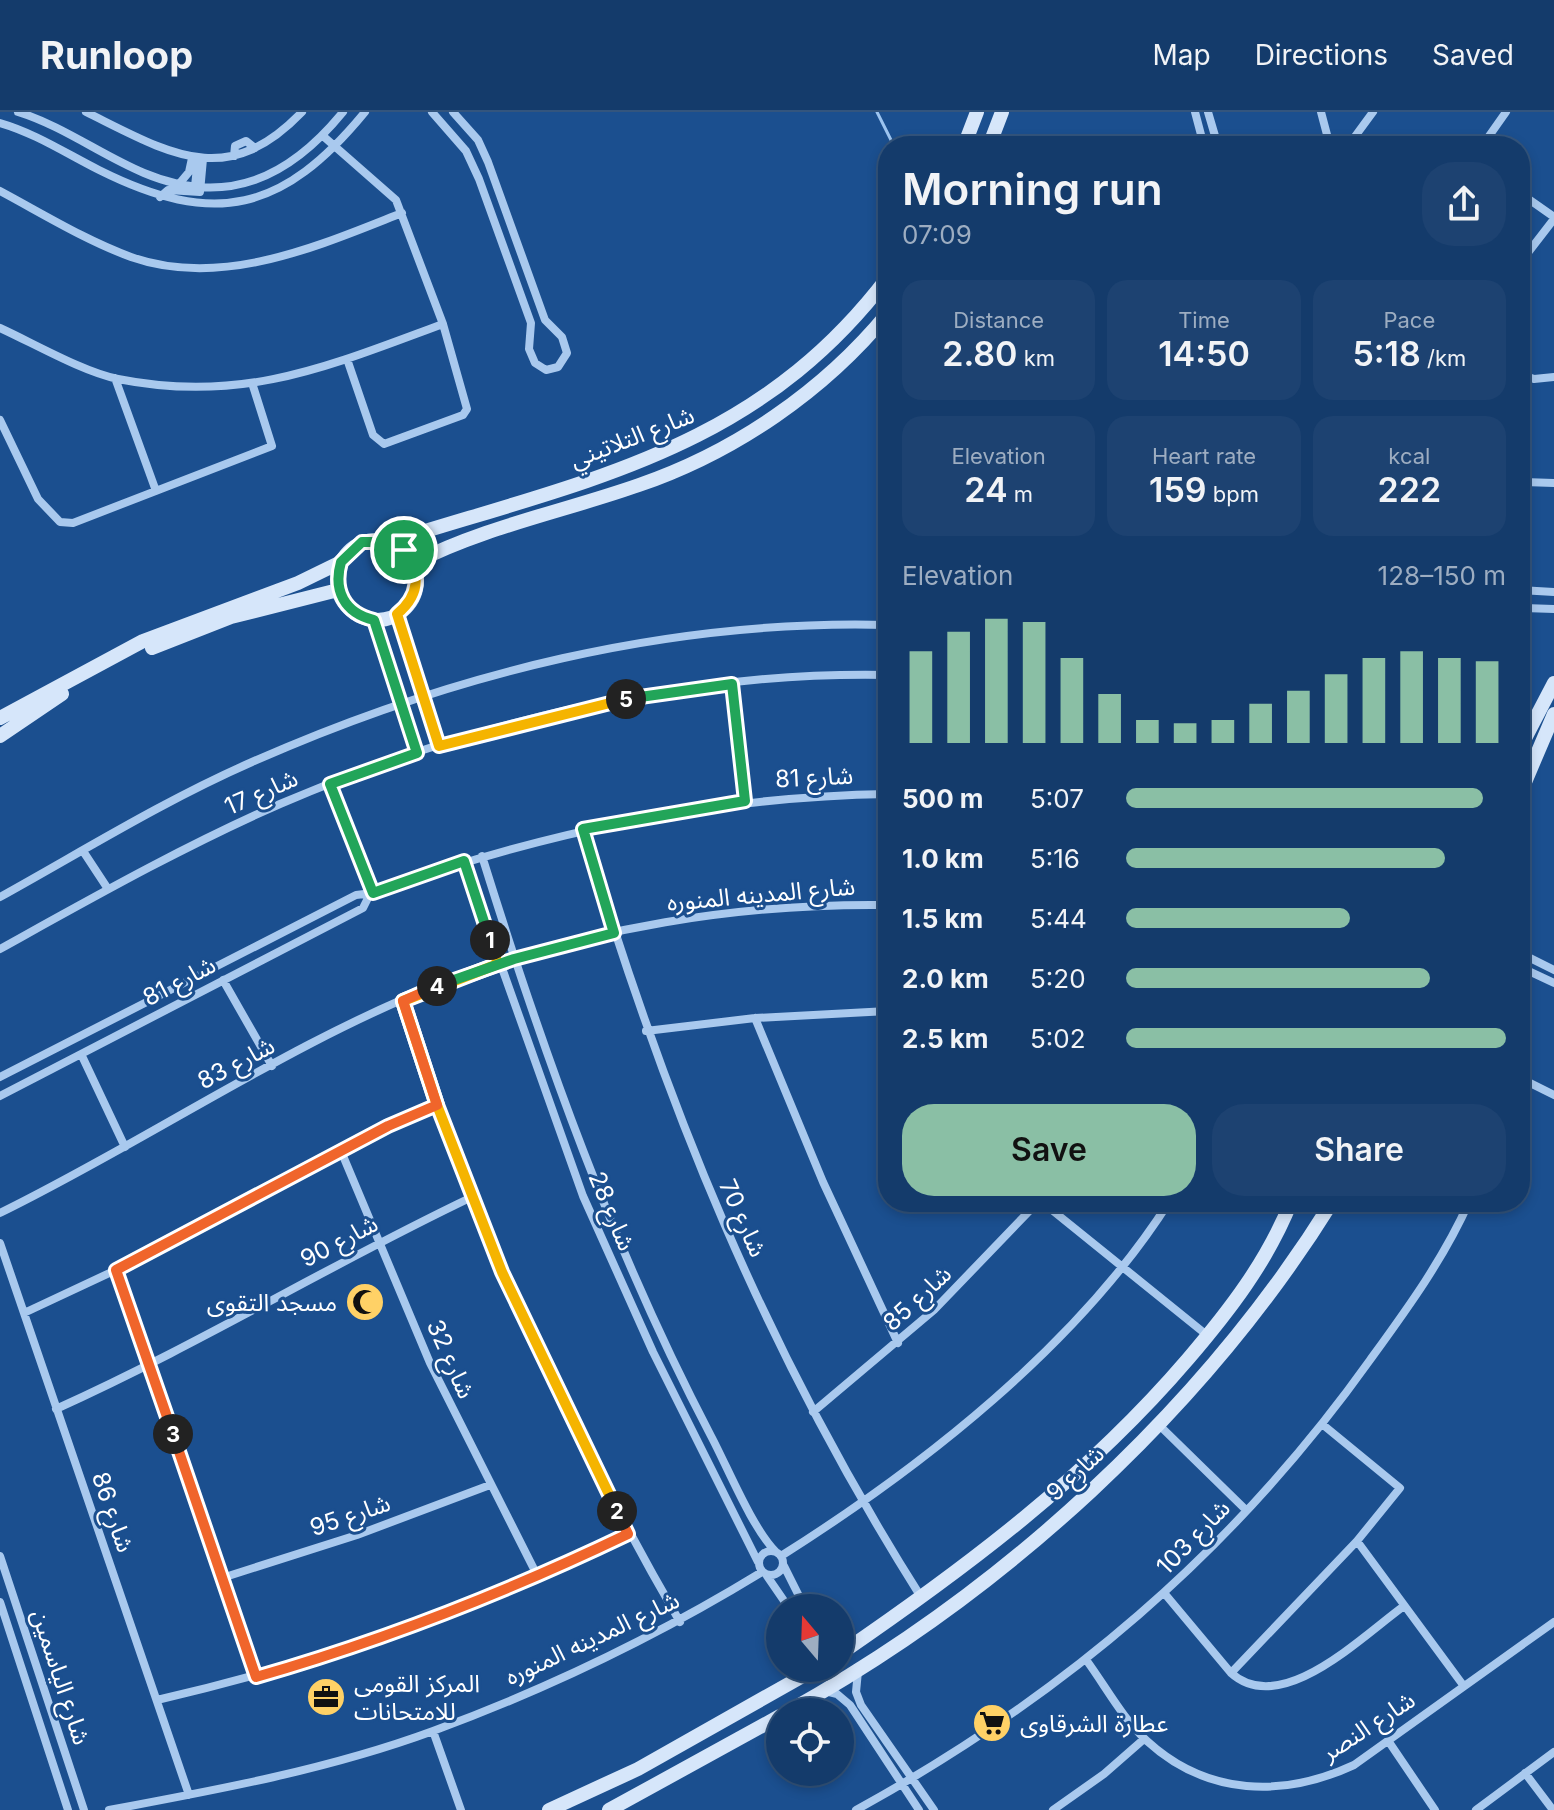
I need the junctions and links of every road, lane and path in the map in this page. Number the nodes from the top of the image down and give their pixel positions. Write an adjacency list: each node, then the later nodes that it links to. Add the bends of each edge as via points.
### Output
1 (18, 112): 26 (street, via 145,174)
2 (86, 112): 25 (street, via 156,146)
3 (302, 112): 25 (street, via 255,148 234,156)
4 (343, 112): 16 (street)
5 (365, 112): 24 (street)
6 (432, 112): 7 (street, via 466,151 531,323 531,356 540,368 552,369 564,361 565,342 545,320 478,140)
7 (453, 112)
8 (977, 112): 17 (main road)
9 (1002, 112): 18 (main road)
10 (1195, 112): 19 (street)
11 (1208, 112): 20 (street)
12 (1321, 112): 21 (street)
13 (1373, 112): 22 (street)
14 (1506, 112): 23 (street)
15 (0, 123): 29 (street)
16 (323, 136): 24 (street); 27 (street, via 295,161 261,178 221,188)
17 (968, 136)
18 (993, 136)
19 (1201, 136)
20 (1215, 136)
21 (1327, 136)
22 (1355, 136)
23 (1489, 136)
24 (332, 148): 29 (street, via 299,179 255,198 199,204); 31 (street, via 376,179)
25 (197, 158): 26 (street); 27 (street)
26 (179, 184): 27 (street)
27 (198, 187): 29 (street, via 198,194 168,190)
28 (0, 191): 31 (street, via 134,258 198,269 242,266 286,254)
29 (160, 197)
30 (1530, 200): 32 (street)
31 (402, 213): 36 (street)
32 (1554, 218): 33 (street)
33 (1530, 250)
34 (878, 289): 47 (main road, شارع التلاتيني, via 804,366 712,430 635,464)
35 (878, 323): 49 (main road, شارع التلاتيني, via 817,384 720,449 641,485 448,547)
36 (443, 324): 38 (street); 38 (street, via 467,409 384,444 373,435)
37 (0, 328): 40 (street)
38 (347, 359): 42 (street)
39 (1554, 377): 41 (street)
40 (115, 378): 42 (street, via 179,386); 46 (street)
41 (1530, 378)
42 (253, 386): 46 (street, via 272,446)
43 (0, 420): 46 (street, via 38,499 60,522 88,519)
44 (1530, 482): 45 (street)
45 (1554, 483)
46 (156, 491)
47 (390, 542): 48 (main road, via 362,542); 49 (main road)
48 (341, 562): 50 (main road); 66 (main road, via 143,641)
49 (414, 563): 55 (main road, via 415,592)
50 (338, 590): 56 (main road, via 351,610); 67 (main road, via 231,617 154,647 54,698)
51 (1530, 591): 52 (street)
52 (1554, 592)
53 (1530, 608): 54 (street)
54 (1554, 609)
55 (397, 614): 56 (main road); 62 (street)
56 (374, 620): 63 (street)
57 (878, 625): 62 (street, via 763,628 652,640 529,666)
58 (1554, 671): 61 (street)
59 (878, 676): 60 (street, شارع 17)
60 (732, 684): 68 (street, شارع 17, via 611,701); 73 (street)
61 (1554, 684): 65 (main road)
62 (423, 699): 63 (street); 68 (street)
63 (400, 707): 69 (street); 75 (street, via 250,763)
64 (1554, 714): 70 (main road)
65 (1530, 716)
66 (0, 718)
67 (0, 736)
68 (439, 746): 69 (street, شارع 17)
69 (417, 753): 71 (street, شارع 17)
70 (1530, 770)
71 (330, 784): 78 (street, شارع 17); 79 (street)
72 (878, 794): 73 (street, شارع 81)
73 (745, 801): 74 (street, شارع 81)
74 (583, 829): 76 (street, شارع 81); 82 (street, شارع 70)
75 (83, 851): 78 (street); 80 (street)
76 (482, 856): 77 (street, شارع 81); 85 (street, شارع 28)
77 (464, 861): 79 (street, شارع 81); 86 (street, شارع 28)
78 (108, 889): 83 (street, شارع 17)
79 (372, 894): 89 (street, شارع 81, via 363,908); 91 (street, شارع 81, via 356,895)
80 (0, 897)
81 (878, 905): 82 (street, شارع المدينه المنوره, via 739,911)
82 (614, 933): 85 (street, شارع المدينه المنوره); 96 (street, شارع 70)
83 (0, 949)
84 (1530, 958): 87 (street)
85 (514, 959): 86 (street, شارع المدينه المنوره); 104 (street, شارع 28)
86 (498, 964): 92 (street, شارع 83); 105 (street, شارع 28)
87 (1554, 970)
88 (1530, 972): 90 (street)
89 (223, 980): 94 (street, شارع 81); 98 (street)
90 (1554, 983)
91 (153, 1000): 94 (street); 99 (street, شارع 81)
92 (403, 1001): 98 (street, شارع 83); 103 (street)
93 (878, 1012): 95 (street)
94 (161, 1013): 97 (street, شارع 81)
95 (755, 1018): 96 (street); 122 (street)
96 (646, 1031): 125 (street, شارع 70, via 707,1187)
97 (82, 1056): 102 (street, شارع 81); 106 (street)
98 (272, 1066): 106 (street, شارع 83)
99 (0, 1077)
100 (1530, 1083): 101 (street)
101 (1554, 1095)
102 (0, 1096)
103 (437, 1105): 107 (street); 108 (street)
104 (574, 1134): 105 (street); 134 (street, شارع 28, via 665,1344)
105 (560, 1139): 135 (street, شارع 28, via 653,1352)
106 (125, 1147): 115 (street, شارع 83)
107 (341, 1151): 116 (street, شارع 32); 119 (street)
108 (472, 1197): 116 (street, شارع 90); 131 (street, via 573,1425)
109 (1031, 1212): 122 (street, شارع 85)
110 (1053, 1212): 118 (street)
111 (1162, 1212): 118 (street)
112 (1286, 1212): 121 (main road, شارع 9, via 1253,1276)
113 (1318, 1212): 126 (main road, شارع 9, via 1256,1312)
114 (1464, 1212): 127 (street, شارع 103, via 1423,1288)
115 (0, 1213)
116 (379, 1241): 123 (street, شارع 90); 128 (street, شارع 32, via 430,1363)
117 (0, 1243): 120 (street, شارع 86)
118 (1123, 1264): 121 (street); 129 (street, via 1012,1381)
119 (116, 1270): 120 (street); 123 (street)
120 (24, 1313): 124 (street, شارع 86)
121 (1208, 1336): 143 (main road, شارع 9, via 1074,1477)
122 (898, 1343): 125 (street, شارع 85)
123 (150, 1366): 124 (street, شارع 90); 138 (street)
124 (56, 1409): 159 (street, شارع 86)
125 (813, 1412): 129 (street, شارع 70)
126 (1157, 1424): 130 (street); 152 (main road, شارع 9, via 1005,1565)
127 (1322, 1424): 130 (street, شارع 103); 132 (street, via 1400,1488)
128 (490, 1485): 137 (street, شارع 32); 138 (street, شارع 95)
129 (863, 1504): 134 (street); 143 (street, شارع 70)
130 (1246, 1510): 142 (street, شارع 103)
131 (628, 1534): 137 (street); 148 (street)
132 (1357, 1541): 145 (street); 153 (street)
133 (0, 1556): 139 (street, شارع الياسمين)
134 (780, 1558): 135 (street, via 763,1553); 136 (street, شارع المدينه المنوره, via 777,1574); 141 (street, شارع 28)
135 (758, 1562): 136 (street, شارع 28)
136 (764, 1574): 140 (street); 148 (street, شارع المدينه المنوره)
137 (538, 1577): 154 (street, via 414,1627)
138 (222, 1578): 154 (street)
139 (4, 1583): 146 (street, شارع الياسمين)
140 (779, 1594)
141 (798, 1594)
142 (1165, 1594): 151 (street, شارع 103); 153 (street)
143 (922, 1598): 150 (main road, شارع 9)
144 (0, 1602): 147 (street, شارع الياسمين)
145 (1404, 1606): 153 (street, via 1296,1682 1262,1689); 156 (street)
146 (20, 1615): 147 (street); 172 (street, شارع الياسمين)
147 (6, 1619): 171 (street, شارع الياسمين)
148 (680, 1622): 161 (street, شارع المدينه المنوره)
149 (1554, 1622): 156 (street, شارع النصر)
150 (854, 1644)
151 (1087, 1661): 162 (street, شارع النصر); 166 (street, شارع 103)
152 (858, 1670): 157 (main road, شارع 9); 166 (street, via 861,1705)
153 (1231, 1673)
154 (256, 1677): 159 (street)
155 (792, 1682): 168 (main road)
156 (1463, 1685): 163 (street, شارع النصر)
157 (824, 1691): 158 (main road, شارع 9); 167 (street, via 846,1701)
158 (812, 1698)
159 (157, 1700): 169 (street, شارع 86)
160 (766, 1724): 177 (main road)
161 (433, 1731): 169 (street, شارع المدينه المنوره); 174 (street)
162 (1144, 1739): 163 (street, شارع النصر, via 1198,1775 1261,1789 1325,1779); 170 (street)
163 (1389, 1742): 181 (street)
164 (1554, 1752): 165 (street)
165 (1525, 1773): 182 (street); 183 (street)
166 (911, 1777): 167 (street, شارع 103); 180 (street)
167 (901, 1782): 178 (street, شارع 103); 179 (street)
168 (587, 1794): 175 (main road); 176 (main road)
169 (189, 1795): 173 (street, شارع المدينه المنوره)
170 (1060, 1808)
171 (68, 1810)
172 (84, 1810)
173 (109, 1810)
174 (461, 1810)
175 (549, 1810)
176 (587, 1810)
177 (609, 1810)
178 (856, 1810)
179 (919, 1810)
180 (934, 1810)
181 (1435, 1810)
182 (1476, 1810)
183 (1553, 1810)

